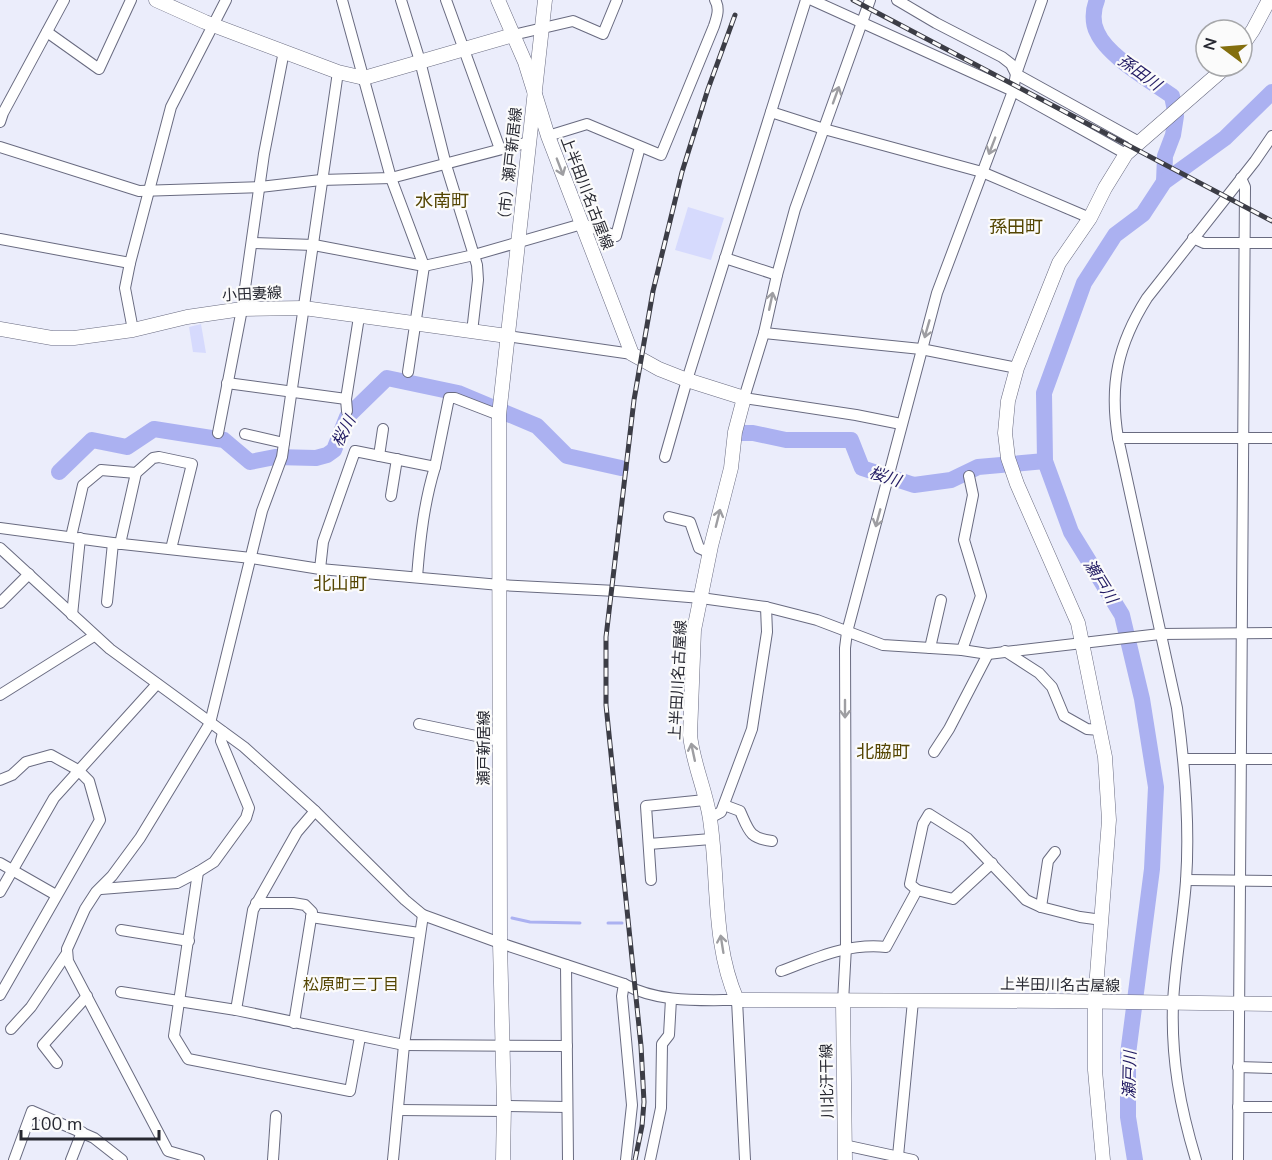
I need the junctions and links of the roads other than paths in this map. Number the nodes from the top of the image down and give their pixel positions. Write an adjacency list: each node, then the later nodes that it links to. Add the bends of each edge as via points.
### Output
1 (64, 0): 22 (street)
2 (131, 0): 22 (street, via 99,69)
3 (156, 0): 19 (street)
4 (226, 0): 19 (street)
5 (342, 0): 29 (street)
6 (401, 0): 26 (street)
7 (446, 0): 24 (street)
8 (498, 0): 23 (street, 上半田川名古屋線)
9 (544, 0): 20 (street, （市）瀬戸新居線)
10 (617, 0): 20 (street, via 603,34 573,21)
11 (715, 0): 41 (street, via 718,15 661,155)
12 (806, 0): 33 (street)
13 (812, 0): 18 (street)
14 (870, 0): 18 (street)
15 (897, 0): 28 (street, via 1002,57)
16 (1042, 0): 28 (street)
17 (1269, 0): 21 (street)
18 (861, 24): 31 (street); 35 (street, one-way to 18)
19 (213, 25): 25 (street); 50 (street, via 171,107)
20 (541, 28): 23 (street); 32 (street, （市）瀬戸新居線)
21 (1254, 28)
22 (47, 32): 34 (street)
23 (513, 34): 24 (street); 32 (street, 上半田川名古屋線)
24 (465, 50): 26 (street); 42 (street)
25 (284, 51): 27 (street); 49 (street)
26 (420, 61): 29 (street); 44 (street)
27 (338, 72): 29 (street); 48 (street)
28 (1016, 74): 31 (street); 39 (street)
29 (364, 78): 46 (street)
30 (1214, 78): 39 (street)
31 (1013, 91): 43 (street); 45 (street, one-way to 45)
32 (535, 92): 36 (street, 上半田川名古屋線); 38 (street, （市）瀬戸新居線)
33 (771, 112): 35 (street); 61 (street)
34 (0, 122)
35 (824, 129): 45 (street); 64 (street, via 795,208)
36 (548, 136): 41 (street, via 587,124); 52 (street, 上半田川名古屋線, one-way to 52)
37 (1272, 136): 47 (street)
38 (529, 142): 42 (street); 55 (street, （市）瀬戸新居線)
39 (1139, 142): 43 (street)
40 (0, 147): 50 (street)
41 (640, 147): 52 (street, via 616,236)
42 (500, 149): 44 (street)
43 (1126, 154): 51 (street)
44 (446, 165): 46 (street); 60 (street)
45 (982, 172): 51 (street); 74 (street, one-way to 74)
46 (391, 178): 48 (street); 63 (street)
47 (1241, 178): 53 (street); 57 (street, via 1245,187)
48 (321, 180): 49 (street); 59 (street)
49 (260, 187): 50 (street); 56 (street)
50 (148, 191): 62 (street)
51 (1090, 218): 76 (street, via 1059,263)
52 (582, 224): 55 (street); 75 (street, 上半田川名古屋線)
53 (1193, 238): 57 (street, via 1203,243); 89 (street, via 1147,298 1123,346 1114,391)
54 (0, 240): 62 (street)
55 (519, 241): 60 (street); 73 (street, （市）瀬戸新居線)
56 (252, 243): 59 (street); 66 (street)
57 (1244, 243): 58 (street); 90 (street)
58 (1272, 243)
59 (314, 245): 63 (street); 65 (street)
60 (474, 255): 63 (street); 71 (street, via 478,280)
61 (725, 258): 64 (street); 78 (street)
62 (130, 263): 70 (street, via 125,288)
63 (424, 266): 68 (street)
64 (777, 275): 72 (street, one-way to 64)
65 (304, 308): 66 (street, 小田妻線); 67 (street, 小田妻線); 80 (street)
66 (242, 309): 70 (street, 小田妻線); 79 (street)
67 (359, 317): 68 (street, 小田妻線); 82 (street)
68 (415, 323): 71 (street, 小田妻線); 77 (street)
69 (0, 329): 70 (street, 小田妻線, via 52,338)
70 (133, 330)
71 (471, 332): 73 (street, 小田妻線)
72 (764, 333): 74 (street); 81 (street)
73 (507, 336): 75 (street); 84 (street, 瀬戸新居線)
74 (921, 349): 76 (street); 85 (street)
75 (632, 354): 78 (street)
76 (1017, 368): 123 (street, via 1007,412 1008,458 1078,623)
77 (408, 372)
78 (687, 380): 81 (street); 94 (street)
79 (227, 383): 80 (street); 87 (street)
80 (292, 392): 82 (street); 92 (street)
81 (744, 398): 85 (street); 106 (street, 上半田川名古屋線, one-way to 81)
82 (346, 399): 83 (street)
83 (347, 411)
84 (500, 416): 96 (street, via 449,398); 111 (street, 瀬戸新居線)
85 (901, 424): 118 (street, one-way to 118)
86 (383, 429): 93 (street)
87 (218, 433)
88 (245, 434): 92 (street)
89 (1118, 438): 90 (street); 121 (street)
90 (1243, 438): 91 (street); 119 (street)
91 (1272, 438)
92 (284, 443): 107 (street)
93 (379, 456): 95 (street); 108 (street, via 355,451 323,542)
94 (665, 457)
95 (397, 459): 96 (street); 99 (street)
96 (435, 466): 110 (street, via 420,529)
97 (136, 473): 102 (street, via 101,470 83,485); 103 (street); 105 (street, via 159,457 192,464)
98 (969, 476): 125 (street, via 972,495 964,540 981,596)
99 (391, 496)
100 (669, 518): 106 (street, via 690,522 699,548)
101 (0, 528): 102 (street)
102 (75, 537): 103 (street); 117 (street)
103 (116, 543): 105 (street); 114 (street)
104 (0, 548): 109 (street)
105 (171, 549): 107 (street)
106 (710, 553): 112 (street, 上半田川名古屋線)
107 (251, 558): 108 (street); 130 (street)
108 (320, 569): 110 (street)
109 (29, 574): 115 (street); 117 (street)
110 (417, 577): 111 (street)
111 (500, 585): 112 (street); 134 (street, 瀬戸新居線)
112 (701, 598): 116 (street); 141 (street, 上半田川名古屋線, one-way to 112, via 690,735 694,630)
113 (941, 600): 124 (street)
114 (106, 602)
115 (0, 603)
116 (766, 607): 118 (street); 142 (street, via 767,632 752,729)
117 (72, 615): 122 (street)
118 (848, 632): 124 (street, via 883,645); 170 (street, one-way to 170)
119 (1242, 633): 120 (street); 121 (street); 136 (street)
120 (1272, 633)
121 (1156, 634): 123 (street); 137 (street, via 1177,708)
122 (94, 636): 128 (street); 129 (street)
123 (1082, 643): 126 (street); 132 (street)
124 (930, 648): 125 (street)
125 (962, 650): 127 (street)
126 (1005, 651): 127 (street); 132 (street, via 1040,673 1052,687 1064,716 1087,729)
127 (988, 654): 135 (street)
128 (157, 684): 130 (street); 139 (street)
129 (0, 695)
130 (210, 723): 133 (street); 157 (street, via 140,838)
131 (419, 724): 134 (street)
132 (1100, 730): 165 (street, via 1109,820)
133 (223, 732): 143 (street); 152 (street, via 221,741 249,808 214,862)
134 (500, 741): 169 (street, 瀬戸新居線)
135 (934, 752)
136 (1240, 758): 137 (street); 138 (street); 155 (street)
137 (1184, 759): 154 (street, via 1188,812)
138 (1272, 759)
139 (78, 770): 140 (street, via 51,755 26,762 12,776); 151 (street, via 54,798); 160 (street, via 89,781 100,819)
140 (0, 780)
141 (705, 800): 144 (street, 上半田川名古屋線); 147 (street, via 646,806)
142 (724, 805): 144 (street, via 721,812); 146 (street, via 740,812 752,836)
143 (315, 811): 161 (street, via 297,832); 163 (street)
144 (710, 818): 145 (street, 上半田川名古屋線)
145 (711, 839): 147 (street); 180 (street, 上半田川名古屋線, one-way to 145, via 723,952)
146 (772, 841)
147 (649, 844): 153 (street)
148 (1055, 852): 162 (street, via 1048,861)
149 (0, 863): 151 (street)
150 (992, 863): 158 (street, via 953,899); 158 (street, via 967,838 928,814 910,884); 162 (street, via 1026,900)
151 (14, 870): 159 (street); 160 (street)
152 (198, 872): 157 (street, via 177,883); 168 (street)
153 (651, 880)
154 (1186, 880): 155 (street); 184 (street)
155 (1241, 880): 156 (street); 185 (street)
156 (1272, 881)
157 (101, 889): 171 (street, via 86,909)
158 (917, 890): 170 (street, via 886,947)
159 (0, 892)
160 (56, 895): 176 (street)
161 (256, 903): 164 (street, via 305,905); 187 (street)
162 (1041, 907): 165 (street)
163 (423, 915): 167 (street); 169 (street)
164 (311, 916): 167 (street); 188 (street)
165 (1102, 920): 182 (street)
166 (121, 930): 168 (street)
167 (419, 933): 191 (street)
168 (189, 941): 179 (street)
169 (500, 943): 172 (street); 192 (street, 瀬戸新居線)
170 (846, 947): 173 (street); 183 (street)
171 (67, 953): 177 (street); 189 (street, via 31,1007)
172 (566, 965): 174 (street); 193 (street)
173 (781, 971)
174 (624, 984): 178 (street); 215 (street, via 632,1105)
175 (121, 992): 179 (street)
176 (0, 995)
177 (87, 996): 194 (street, via 43,1045); 206 (street, via 168,1151)
178 (671, 999): 180 (street); 216 (street, via 669,1035 662,1044 661,1108)
179 (181, 1000): 187 (street); 190 (street, via 174,1036 188,1059 204,1063 350,1091)
180 (736, 1000): 183 (street, 上半田川名古屋線); 217 (street)
181 (913, 1001): 182 (street, 上半田川名古屋線); 183 (street, 上半田川名古屋線); 205 (street)
182 (1095, 1001): 184 (street, 上半田川名古屋線); 220 (street, via 1095,1079)
183 (843, 1002): 204 (street, 川北汗干線)
184 (1173, 1004): 185 (street, 上半田川名古屋線); 221 (street, via 1177,1085)
185 (1239, 1004): 186 (street, 上半田川名古屋線); 195 (street)
186 (1272, 1004)
187 (236, 1010): 188 (street)
188 (294, 1023): 190 (street)
189 (11, 1029)
190 (360, 1037): 191 (street)
191 (404, 1045): 192 (street); 201 (street)
192 (503, 1045): 193 (street); 200 (street, 瀬戸新居線)
193 (567, 1046): 197 (street)
194 (57, 1063)
195 (1238, 1067): 196 (street); 198 (street)
196 (1272, 1068)
197 (567, 1107): 200 (street); 214 (street)
198 (1238, 1107): 199 (street); 222 (street)
199 (1272, 1107)
200 (504, 1108): 201 (street); 213 (street, 瀬戸新居線)
201 (398, 1110): 212 (street)
202 (276, 1116): 211 (street)
203 (82, 1132): 207 (street, via 32,1111); 208 (street); 209 (street)
204 (844, 1145): 205 (street); 218 (street, 川北汗干線)
205 (898, 1156): 219 (street)
206 (184, 1158): 210 (street)
207 (14, 1160)
208 (71, 1160)
209 (122, 1160)
210 (199, 1160)
211 (273, 1160)
212 (393, 1160)
213 (503, 1160)
214 (568, 1160)
215 (626, 1160)
216 (650, 1160)
217 (745, 1160)
218 (845, 1160)
219 (913, 1160)
220 (1103, 1160)
221 (1196, 1160)
222 (1238, 1160)

